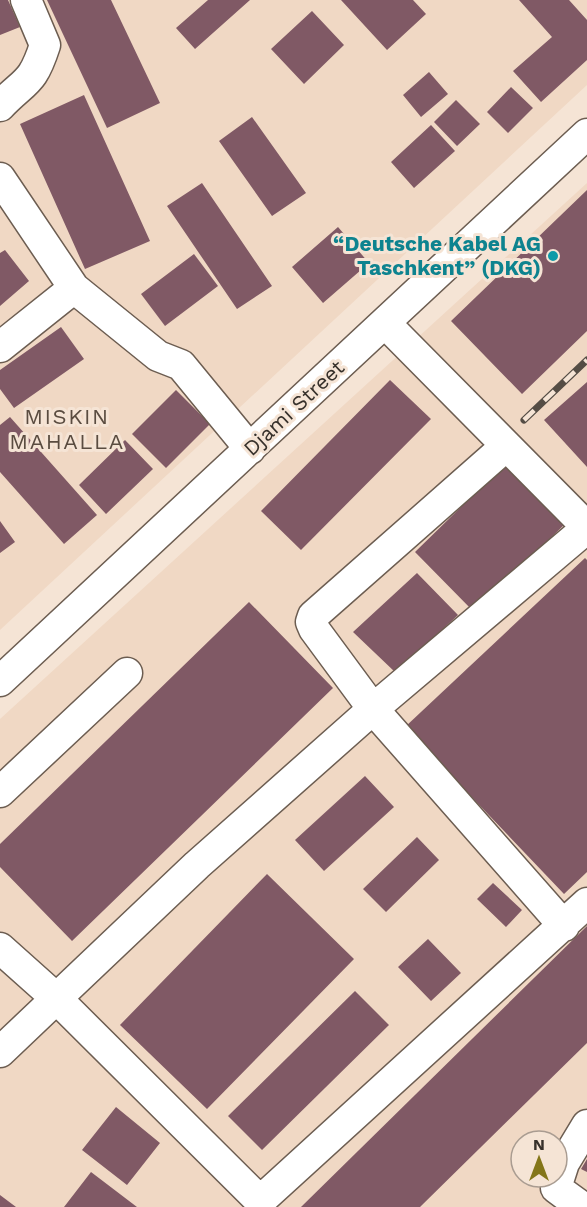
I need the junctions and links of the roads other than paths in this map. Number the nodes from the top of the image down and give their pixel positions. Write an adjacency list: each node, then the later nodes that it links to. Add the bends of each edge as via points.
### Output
1 (26, 0): 2 (street, via 45,45 37,71)
2 (0, 106)
3 (587, 134): 6 (street, Djami Street)
4 (0, 178): 5 (street)
5 (74, 288): 7 (street); 9 (street, via 158,356 181,365)
6 (385, 323): 8 (street); 9 (street, Djami Street)
7 (0, 347)
8 (506, 446): 10 (street); 13 (street, via 313,616 314,629)
9 (250, 449): 12 (street, Djami Street)
10 (587, 528): 13 (street)
11 (127, 673): 14 (street)
12 (0, 681)
13 (373, 709): 16 (street); 18 (street, via 197,865)
14 (0, 792)
15 (587, 903): 16 (street)
16 (564, 926): 21 (street)
17 (0, 948): 18 (street)
18 (57, 999): 19 (street); 21 (street)
19 (0, 1052)
20 (587, 1125): 22 (street, via 564,1163 556,1188)
21 (263, 1204)
22 (582, 1207)

